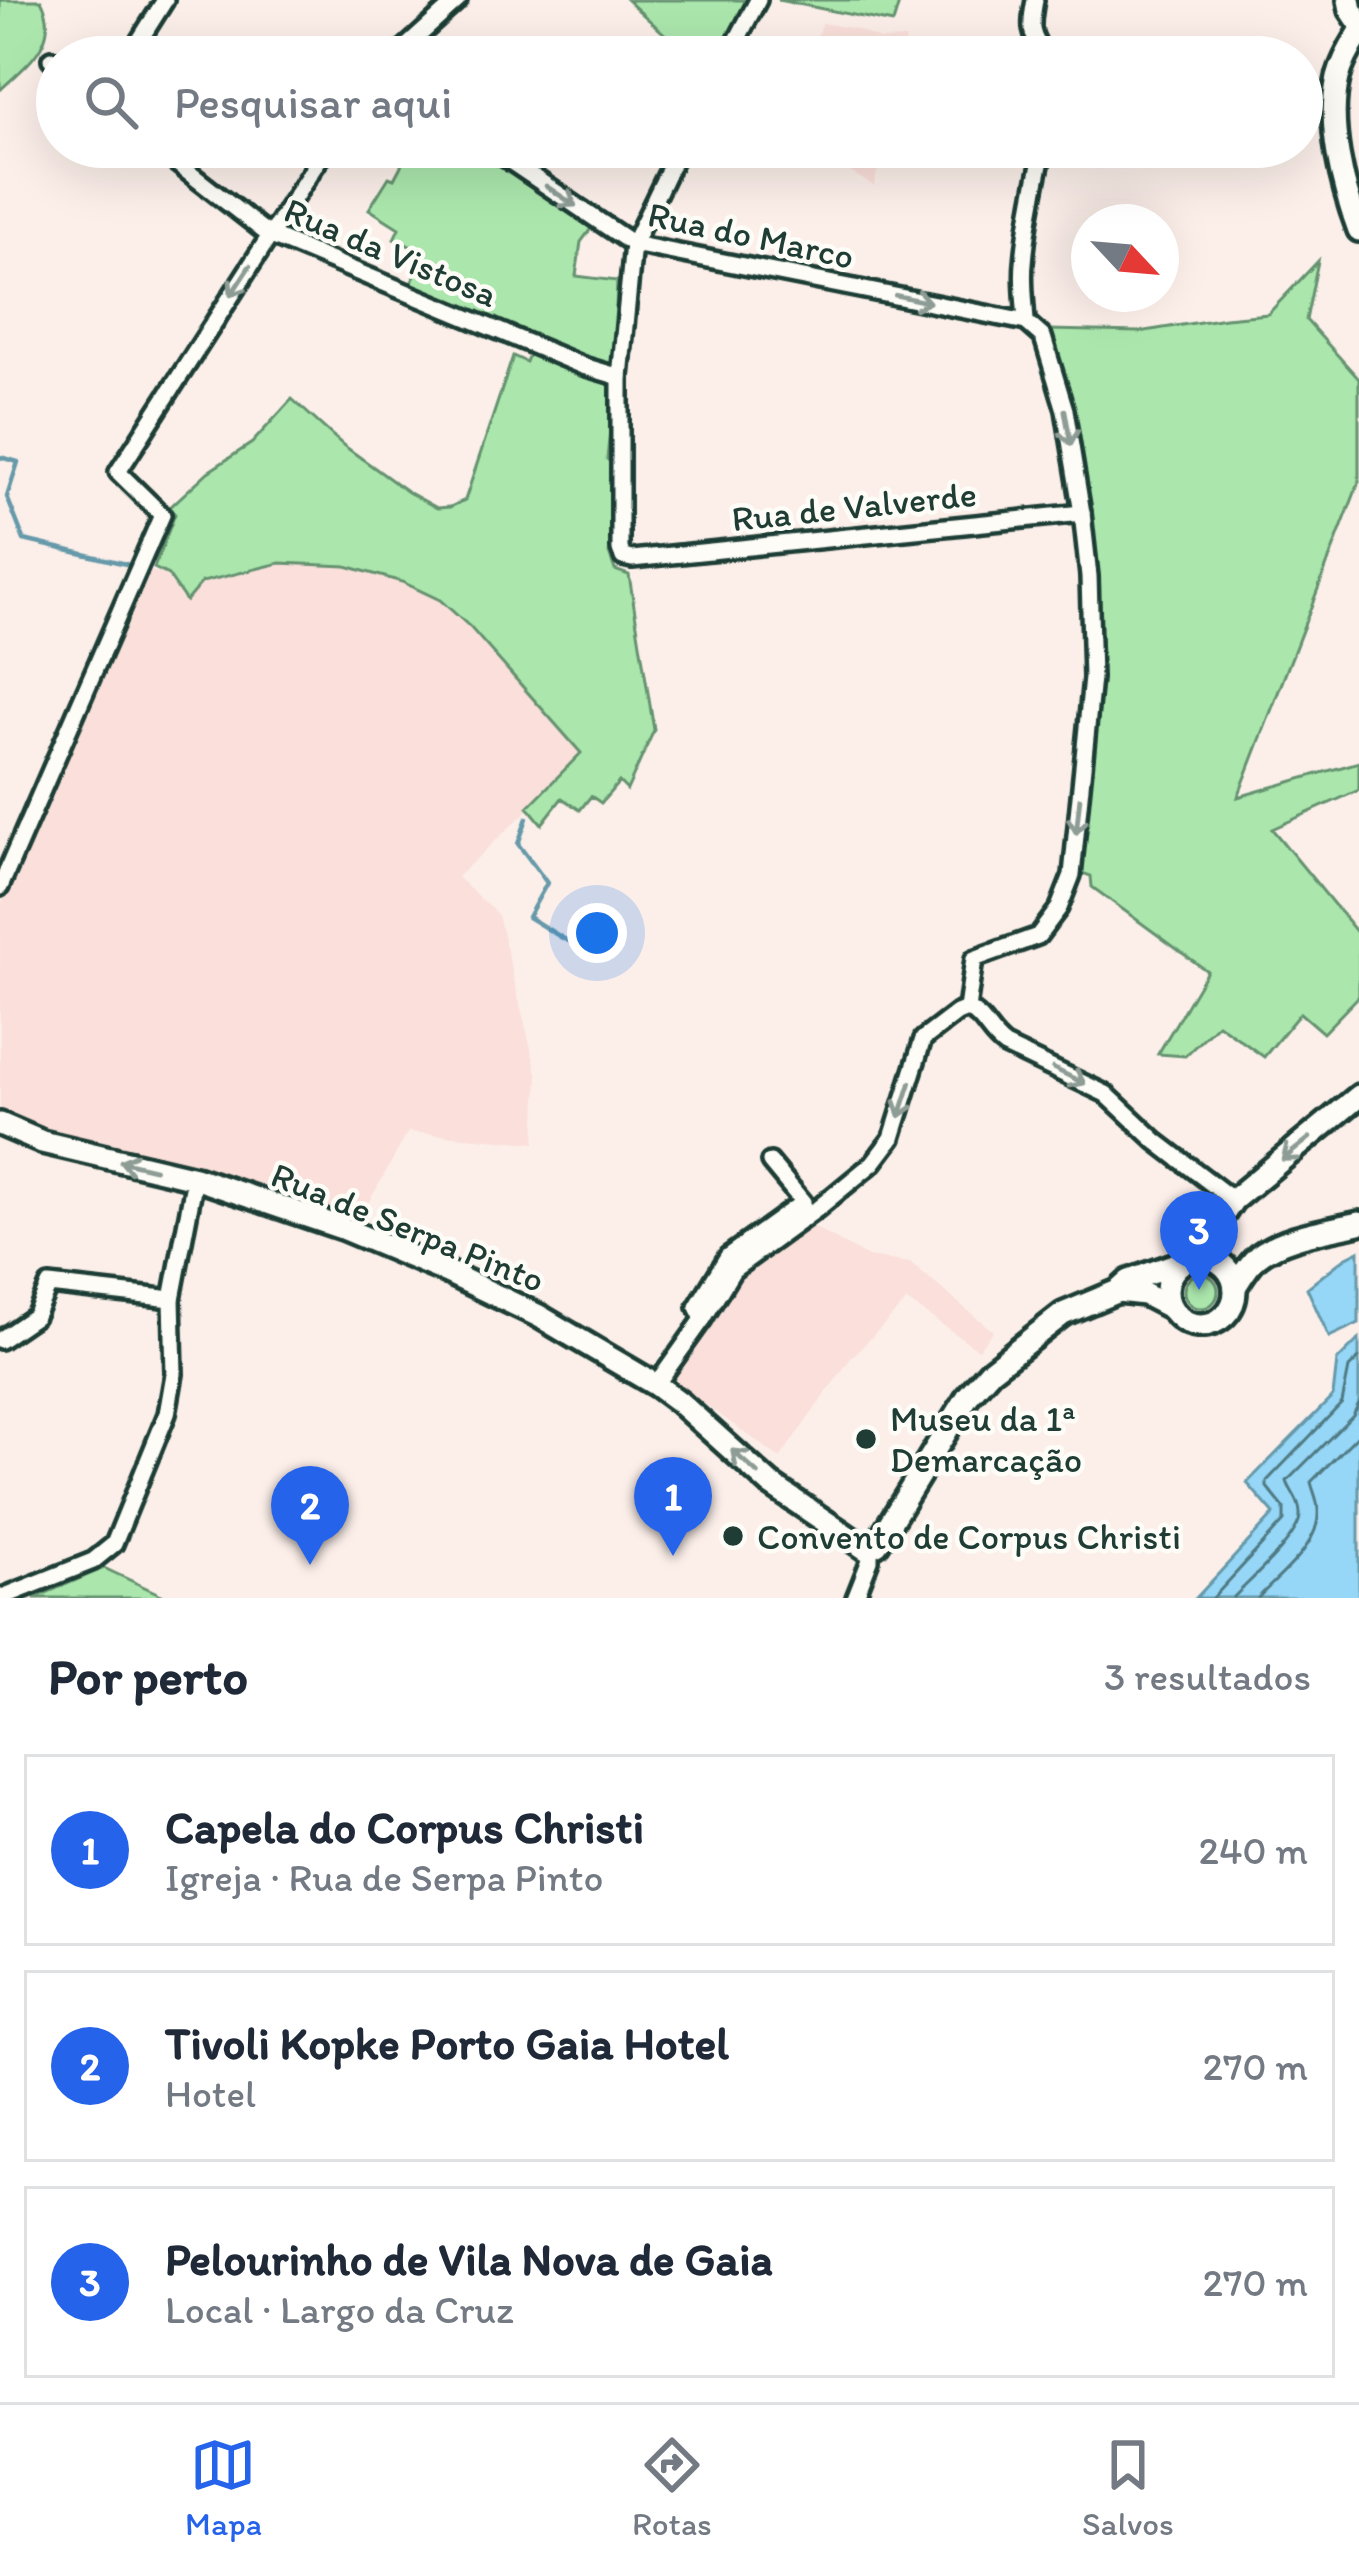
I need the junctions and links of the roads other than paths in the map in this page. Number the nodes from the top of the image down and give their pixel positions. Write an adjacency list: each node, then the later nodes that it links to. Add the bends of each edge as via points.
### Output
1 (165, 0): 8 (street)
2 (458, 0): 9 (street)
3 (758, 0): 10 (street)
4 (1035, 0): 11 (street)
5 (1349, 0): 6 (street)
6 (1359, 22)
7 (1359, 34): 17 (street, via 1342,63 1335,103)
8 (142, 36)
9 (418, 36)
10 (739, 36)
11 (1033, 36)
12 (183, 168): 18 (street, Rua da Vistosa)
13 (313, 168): 18 (street)
14 (520, 168): 19 (street, Rua do Marco, one-way to 19)
15 (670, 168): 19 (street)
16 (1039, 168): 20 (street, via 1028,216)
17 (1359, 230)
18 (269, 236): 21 (street, Rua da Vistosa); 23 (street, one-way to 23, via 118,472 162,514)
19 (633, 244): 20 (street, Rua do Marco, one-way to 20); 21 (street)
20 (1026, 322): 22 (street, one-way to 22, via 1043,337 1065,410)
21 (620, 377): 22 (street, Rua de Valverde, via 623,557)
22 (1082, 514): 24 (street, one-way to 24, via 1093,679 1072,875 1038,936 974,959)
23 (0, 887)
24 (968, 1009): 29 (street, one-way to 29, via 1005,1046 1106,1094); 37 (street, one-way to 37, via 923,1039 892,1138 873,1163 733,1270)
25 (1359, 1096): 29 (street, one-way to 29)
26 (0, 1124): 28 (street, Rua de Serpa Pinto, one-way to 26, via 42,1142)
27 (770, 1162): 37 (street, via 803,1202 728,1256 697,1307)
28 (195, 1178): 35 (street); 39 (street, Rua de Serpa Pinto, via 447,1272)
29 (1233, 1200): 32 (street)
30 (1359, 1223): 31 (street)
31 (1255, 1259): 32 (street); 33 (street)
32 (1203, 1260): 33 (street, via 1231,1274); 34 (street); 36 (street, via 1174,1270 1166,1295)
33 (1235, 1287): 36 (street, via 1217,1321 1191,1324)
34 (1118, 1291): 36 (street); 40 (street, via 1063,1314 990,1371)
35 (172, 1299): 38 (street, via 49,1285 34,1316); 41 (street, via 167,1414 114,1544 93,1561)
36 (1171, 1308)
37 (704, 1319): 39 (street)
38 (0, 1340)
39 (656, 1385): 40 (street, Rua de Serpa Pinto, one-way to 39, via 770,1484)
40 (870, 1549): 42 (street)
41 (0, 1598)
42 (855, 1598)

